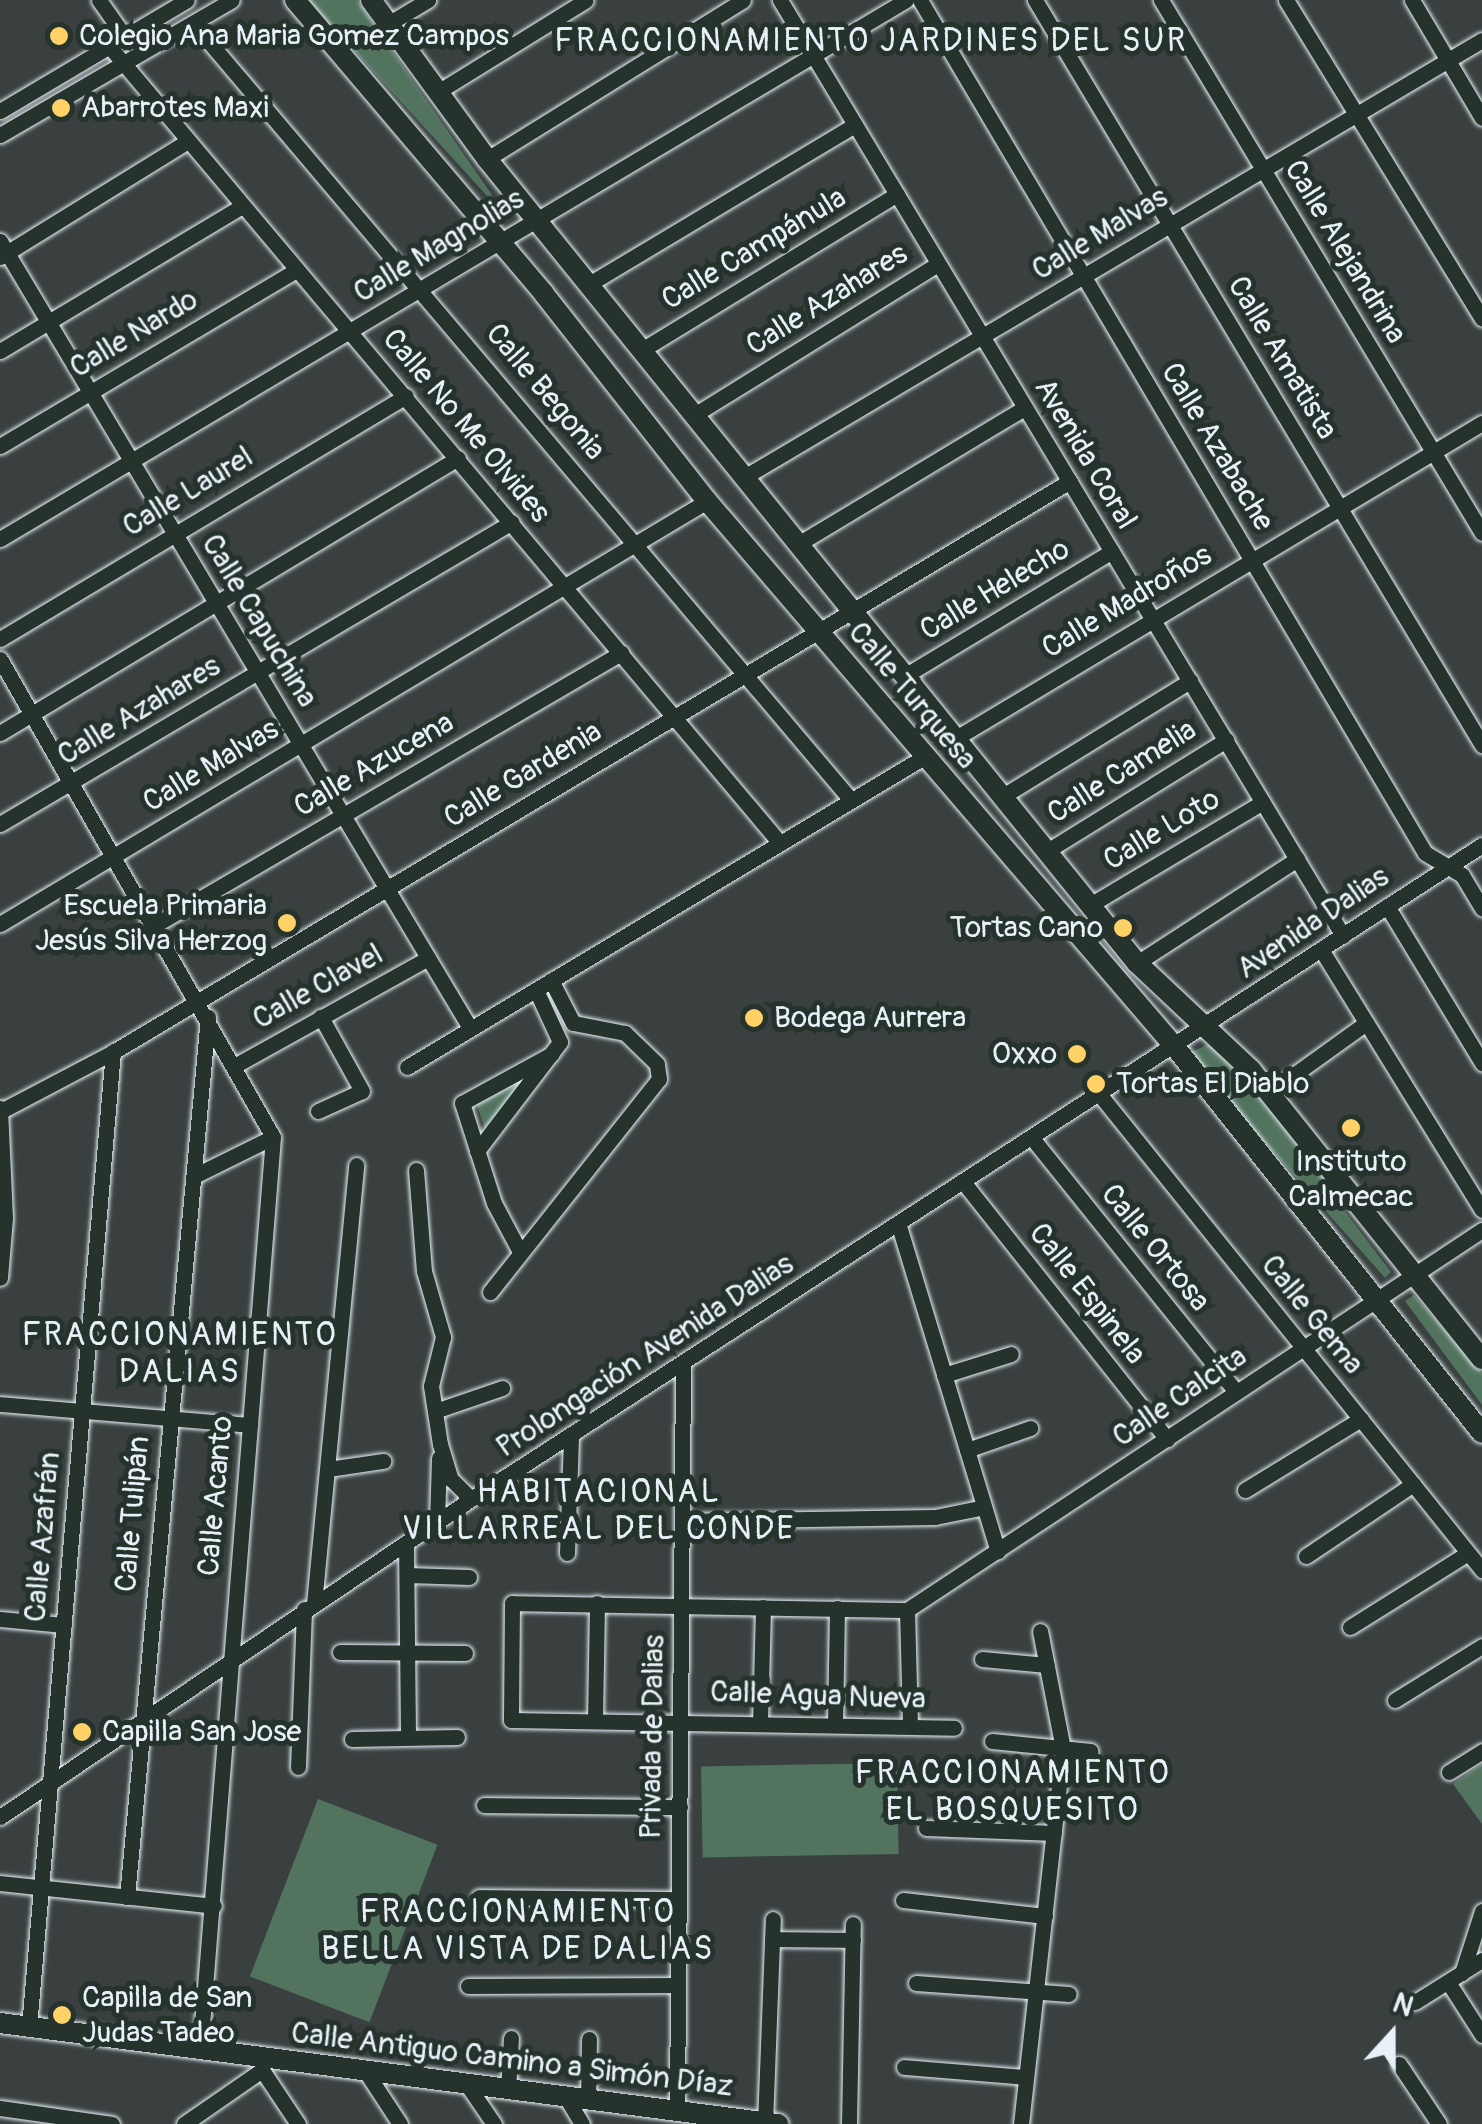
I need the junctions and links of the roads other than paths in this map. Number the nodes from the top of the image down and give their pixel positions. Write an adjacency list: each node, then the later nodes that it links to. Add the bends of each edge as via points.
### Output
1 (99, 0): 18 (street)
2 (187, 0): 18 (street)
3 (232, 0): 16 (street)
4 (295, 0): 37 (main road, Calle Turquesa)
5 (371, 0): 17 (main road, Calle Turquesa)
6 (428, 0): 17 (street)
7 (586, 0): 24 (street)
8 (742, 0): 31 (street)
9 (780, 0): 21 (street, Avenida Coral)
10 (906, 0): 21 (street, Calle Magnolias)
11 (920, 0): 41 (street, Calle Azabache)
12 (1035, 0): 36 (street, Calle Amatista)
13 (1161, 0): 32 (street, Calle Alejandrina)
14 (1286, 0): 26 (street)
15 (1412, 0): 22 (street)
16 (193, 22): 23 (street); 43 (street, Calle Begonia)
17 (388, 24): 24 (main road, Calle Turquesa)
18 (125, 36): 20 (street)
19 (1482, 40): 22 (street, Calle Malvas)
20 (109, 46): 23 (street, Calle No Me Olvides); 25 (street)
21 (814, 55): 28 (street, Avenida Coral); 35 (street, Calle Magnolias)
22 (1448, 60): 26 (street, Calle Malvas); 27 (street)
23 (124, 63): 29 (street); 30 (street, Calle No Me Olvides)
24 (436, 93): 31 (main road, Calle Turquesa)
25 (0, 110)
26 (1355, 115): 32 (street, Calle Malvas); 44 (street)
27 (1482, 118)
28 (855, 124): 33 (street, Avenida Coral); 42 (street)
29 (0, 135)
30 (188, 141): 34 (street, Calle No Me Olvides); 38 (street)
31 (487, 159): 35 (main road, Calle Turquesa)
32 (1263, 170): 36 (street, Calle Malvas); 56 (street, Calle Alejandrina)
33 (897, 194): 39 (street, Avenida Coral); 49 (street, Calle Campánula)
34 (242, 206): 40 (street, Calle No Me Olvides); 45 (street)
35 (537, 219): 37 (street, Calle Magnolias); 42 (main road, Calle Turquesa)
36 (1170, 225): 41 (street, Calle Malvas); 62 (street, Calle Amatista)
37 (499, 242): 43 (street, Calle Magnolias); 61 (main road, Calle Turquesa)
38 (2, 250): 45 (street, Calle Capuchina)
39 (938, 264): 47 (street, Avenida Coral); 53 (street, Calle Azahares)
40 (297, 270): 46 (street, Calle No Me Olvides); 50 (street, Calle Nardo)
41 (1084, 276): 47 (street, Calle Malvas); 70 (street, Calle Azabache)
42 (589, 284): 49 (main road, Calle Turquesa)
43 (422, 288): 46 (street, Calle Magnolias); 67 (street, Calle Begonia)
44 (1482, 318)
45 (48, 322): 48 (street); 50 (street, Calle Capuchina)
46 (350, 331): 51 (street, Calle No Me Olvides); 58 (street, Calle Magnolias)
47 (982, 336): 52 (street, Avenida Coral); 59 (street, Calle Malvas)
48 (0, 351)
49 (640, 351): 53 (main road, Calle Turquesa)
50 (90, 392): 55 (street, Calle Nardo); 58 (street, Calle Capuchina)
51 (406, 396): 57 (street, Calle No Me Olvides); 64 (street, Calle Laurel)
52 (1024, 408): 60 (street, Avenida Coral); 68 (street)
53 (694, 416): 59 (main road, Calle Turquesa)
54 (1482, 423): 56 (street, Calle Madroños)
55 (0, 446)
56 (1434, 451): 62 (street, Calle Madroños); 65 (street, Calle Alejandrina)
57 (458, 458): 63 (street, Calle No Me Olvides); 72 (street)
58 (131, 461): 64 (street, Calle Capuchina); 66 (street, Calle Magnolias)
59 (746, 476): 68 (main road, Calle Turquesa)
60 (1070, 481): 69 (street, Avenida Coral); 73 (street, Calle Gardenia)
61 (708, 501): 67 (street, Calle Malvas); 75 (main road, Calle Turquesa)
62 (1340, 507): 70 (street, Calle Madroños); 89 (street, Calle Amatista)
63 (512, 522): 71 (street, Calle No Me Olvides); 79 (street, Calle Azahares)
64 (174, 532): 72 (street, Calle Capuchina); 76 (street, Calle Laurel)
65 (1482, 533)
66 (0, 539)
67 (636, 543): 71 (street, Calle Malvas); 80 (street, Calle Begonia)
68 (798, 544): 73 (main road, Calle Turquesa)
69 (1112, 551): 74 (street, Avenida Coral); 81 (street, Calle Helecho)
70 (1252, 559): 74 (street, Calle Madroños); 102 (street, Calle Azabache, via 1425,853)
71 (565, 586): 77 (street, Calle No Me Olvides); 88 (street, Calle Malvas)
72 (216, 602): 79 (street, Calle Capuchina); 83 (street)
73 (854, 612): 75 (street, Calle Gardenia); 81 (main road, Calle Turquesa)
74 (1152, 618): 82 (street, Avenida Coral); 86 (street, Calle Madroños)
75 (818, 632): 80 (street, Calle Gardenia); 90 (main road, Calle Turquesa)
76 (0, 638)
77 (621, 652): 84 (street, Calle No Me Olvides); 95 (street, Calle Azucena)
78 (0, 659): 83 (street)
79 (258, 673): 88 (street, Calle Capuchina); 91 (street, Calle Azahares)
80 (746, 674): 84 (street, Calle Gardenia); 93 (street, Calle Begonia)
81 (906, 676): 86 (main road, Calle Turquesa)
82 (1190, 680): 87 (street, Avenida Coral); 92 (street)
83 (32, 713): 85 (street); 91 (street)
84 (674, 717): 97 (street, Calle No Me Olvides); 103 (street, Calle Gardenia)
85 (0, 732)
86 (956, 738): 92 (main road, Calle Turquesa)
87 (1226, 740): 94 (street, Avenida Coral); 99 (street, Calle Camelia)
88 (301, 744): 95 (street, Calle Capuchina); 100 (street, Calle Malvas)
89 (1482, 745)
90 (924, 757): 93 (street); 121 (main road, Calle Turquesa)
91 (73, 782): 96 (street, Calle Azahares); 100 (street)
92 (1003, 796): 99 (main road, Calle Turquesa)
93 (851, 800): 97 (street)
94 (1263, 802): 101 (street, Avenida Coral); 104 (street, Calle Loto)
95 (343, 815): 103 (street, Calle Capuchina); 108 (street, Calle Azucena)
96 (0, 824)
97 (780, 843): 113 (street)
98 (1482, 844): 102 (street, Avenida Dalias)
99 (1047, 851): 104 (main road, Calle Turquesa)
100 (116, 856): 107 (street, Calle Malvas); 108 (street)
101 (1297, 859): 109 (street, Avenida Coral); 112 (street)
102 (1448, 867): 105 (street, Avenida Dalias); 106 (street, Calle Azabache, via 1462,875)
103 (387, 889): 111 (street, Calle Capuchina); 115 (street, Calle Gardenia)
104 (1090, 905): 112 (main road, Calle Turquesa)
105 (1387, 906): 109 (street, Avenida Dalias); 124 (street)
106 (1482, 908)
107 (0, 924)
108 (155, 924): 115 (street)
109 (1343, 936): 110 (street, Avenida Dalias)
110 (1322, 951): 118 (street); 119 (street, Avenida Dalias)
111 (428, 958): 117 (street, Calle Clavel); 120 (street, Calle Capuchina)
112 (1136, 962): 119 (main road, Calle Turquesa)
113 (551, 980): 114 (street); 142 (street, via 572,1024 625,1033 660,1071 618,1138)
114 (536, 990): 120 (street); 123 (street, via 560,1035)
115 (199, 1001): 116 (street); 122 (street, Calle Gardenia)
116 (208, 1017): 125 (street); 136 (street, Calle Tulipán)
117 (321, 1017): 125 (street, Calle Clavel); 130 (street, via 362,1091)
118 (1366, 1023): 127 (street); 138 (street)
119 (1208, 1026): 121 (street, Avenida Dalias); 127 (main road, Calle Turquesa)
120 (470, 1028): 126 (street)
121 (1175, 1048): 128 (street, Prolongación Avenida Dalias); 146 (main road, Calle Turquesa)
122 (114, 1052): 129 (street, Calle Gardenia); 155 (street, Calle Azafrán)
123 (552, 1054): 133 (street); 133 (street, via 462,1103)
124 (1482, 1063)
125 (236, 1065): 131 (street)
126 (407, 1066)
127 (1270, 1092): 143 (main road, Calle Turquesa)
128 (1100, 1094): 132 (street, Prolongación Avenida Dalias); 147 (street, Calle Gema)
129 (1, 1110): 139 (street)
130 (318, 1111)
131 (273, 1136): 136 (street); 159 (street, Calle Acanto)
132 (1032, 1138): 137 (street, Prolongación Avenida Dalias); 153 (street, Calle Ortosa)
133 (476, 1151): 142 (street)
134 (356, 1166): 167 (street)
135 (416, 1170): 156 (street, via 424,1271 443,1337 432,1374)
136 (194, 1176): 157 (street, Calle Tulipán)
137 (964, 1184): 140 (street, Prolongación Avenida Dalias); 163 (street, Calle Espinela)
138 (1482, 1210)
139 (3, 1218): 144 (street)
140 (899, 1226): 150 (street, Prolongación Avenida Dalias); 151 (street)
141 (1482, 1230): 143 (street, Calle Calcita)
142 (520, 1250): 145 (street)
143 (1412, 1275): 146 (street, Calle Calcita); 148 (main road, Calle Turquesa)
144 (0, 1278)
145 (490, 1292)
146 (1377, 1299): 147 (street, Calle Calcita); 161 (main road, Calle Turquesa)
147 (1303, 1348): 153 (street, Calle Calcita); 158 (street, Calle Gema)
148 (1479, 1349)
149 (1011, 1354): 151 (street)
150 (683, 1364): 162 (street, Prolongación Avenida Dalias); 172 (street, Privada de Dalias)
151 (944, 1374): 165 (street)
152 (502, 1388): 156 (street)
153 (1236, 1392): 163 (street, Calle Calcita)
154 (0, 1404): 155 (street)
155 (82, 1410): 157 (street); 189 (street, Calle Azafrán)
156 (435, 1412): 164 (street)
157 (168, 1418): 159 (street); 202 (street, Calle Tulipán)
158 (1361, 1419): 168 (street, Calle Gema); 169 (street)
159 (250, 1425): 196 (street, Calle Acanto)
160 (1030, 1428): 165 (street)
161 (1482, 1432)
162 (571, 1436): 170 (street, Prolongación Avenida Dalias); 176 (street)
163 (1167, 1439): 175 (street, Calle Calcita)
164 (440, 1444): 170 (street, via 451,1479); 173 (street)
165 (966, 1450): 171 (street)
166 (384, 1461): 167 (street)
167 (328, 1469): 184 (street)
168 (1412, 1484): 177 (street, Calle Gema); 178 (street)
169 (1245, 1490)
170 (471, 1499): 173 (street, Prolongación Avenida Dalias)
171 (984, 1507): 172 (street, via 935,1517); 175 (street)
172 (684, 1520): 183 (street, Privada de Dalias)
173 (437, 1522): 174 (street, Prolongación Avenida Dalias)
174 (406, 1543): 180 (street); 184 (street, Prolongación Avenida Dalias)
175 (998, 1551): 187 (street, Calle Calcita)
176 (567, 1553)
177 (1468, 1553): 179 (street, Calle Gema); 190 (street)
178 (1306, 1556)
179 (1482, 1570)
180 (407, 1575): 181 (street); 194 (street)
181 (469, 1577)
182 (597, 1602): 183 (street); 200 (street); 200 (street, Calle Agua Nueva, via 512,1602 512,1720)
183 (682, 1604): 185 (street); 201 (street, Privada de Dalias)
184 (309, 1607): 196 (street, Prolongación Avenida Dalias); 214 (street)
185 (763, 1607): 186 (street); 203 (street)
186 (837, 1608): 187 (street); 204 (street)
187 (908, 1610): 205 (street)
188 (0, 1618): 189 (street)
189 (64, 1625): 216 (street, Calle Azafrán)
190 (1350, 1627)
191 (1040, 1631): 198 (street)
192 (1482, 1646): 199 (street)
193 (340, 1652): 194 (street)
194 (407, 1653): 195 (street); 207 (street)
195 (465, 1654)
196 (230, 1658): 202 (street, Prolongación Avenida Dalias); 228 (street, Calle Acanto)
197 (982, 1658): 198 (street)
198 (1047, 1666): 211 (street)
199 (1395, 1700)
200 (595, 1720): 201 (street, Calle Agua Nueva)
201 (680, 1720): 203 (street, Calle Agua Nueva); 218 (street, Privada de Dalias)
202 (144, 1721): 216 (street, Prolongación Avenida Dalias); 224 (street, Calle Tulipán)
203 (760, 1722): 204 (street, Calle Agua Nueva)
204 (835, 1724): 205 (street, Calle Agua Nueva)
205 (910, 1726): 206 (street, Calle Agua Nueva)
206 (954, 1728)
207 (408, 1733): 208 (street); 209 (street)
208 (457, 1737)
209 (352, 1739)
210 (992, 1742): 211 (street)
211 (1063, 1749): 212 (street); 221 (street)
212 (1090, 1751)
213 (1482, 1751): 215 (street)
214 (298, 1767)
215 (1450, 1772)
216 (50, 1783): 219 (street, Prolongación Avenida Dalias); 223 (street, Calle Azafrán)
217 (484, 1806): 218 (street)
218 (680, 1807): 226 (street, Privada de Dalias)
219 (0, 1816)
220 (926, 1828): 221 (street)
221 (1054, 1833): 230 (street)
222 (0, 1884): 223 (street)
223 (41, 1888): 224 (street); 242 (street, Calle Azafrán)
224 (128, 1897): 228 (street)
225 (480, 1898): 226 (street)
226 (679, 1899): 236 (street, Privada de Dalias)
227 (902, 1900): 230 (street)
228 (214, 1906): 246 (street, Calle Acanto)
229 (1482, 1910): 234 (street)
230 (1045, 1916): 238 (street)
231 (773, 1919): 232 (street)
232 (772, 1939): 264 (street); 265 (street, via 853,1932)
233 (1482, 1960): 234 (street)
234 (1455, 1978): 240 (street); 243 (street)
235 (916, 1982): 238 (street)
236 (678, 1985): 237 (street); 256 (street, Privada de Dalias)
237 (468, 1986)
238 (1036, 1990): 239 (street); 251 (street)
239 (1069, 1994)
240 (1416, 2002)
241 (0, 2023): 242 (main road, Calle Antiguo Camino a Simón Díaz)
242 (29, 2027): 246 (main road, Calle Antiguo Camino a Simón Díaz)
243 (1482, 2036)
244 (511, 2038): 253 (street)
245 (589, 2039): 254 (street)
246 (200, 2050): 247 (main road, Calle Antiguo Camino a Simón Díaz)
247 (262, 2064): 250 (main road, Calle Antiguo Camino a Simón Díaz); 259 (street); 260 (street)
248 (1399, 2064): 267 (street)
249 (904, 2066): 251 (street)
250 (366, 2072): 252 (main road, Calle Antiguo Camino a Simón Díaz); 261 (street)
251 (1026, 2077): 266 (street)
252 (468, 2086): 253 (main road, Calle Antiguo Camino a Simón Díaz); 262 (street)
253 (508, 2091): 254 (main road, Calle Antiguo Camino a Simón Díaz)
254 (577, 2100): 256 (main road, Calle Antiguo Camino a Simón Díaz); 263 (street)
255 (0, 2109): 257 (street); 258 (street)
256 (677, 2110): 264 (main road, Calle Antiguo Camino a Simón Díaz)
257 (10, 2124)
258 (104, 2124)
259 (184, 2124)
260 (298, 2124)
261 (400, 2124)
262 (494, 2124)
263 (582, 2124)
264 (770, 2124)
265 (849, 2124)
266 (1021, 2124)
267 (1439, 2124)

